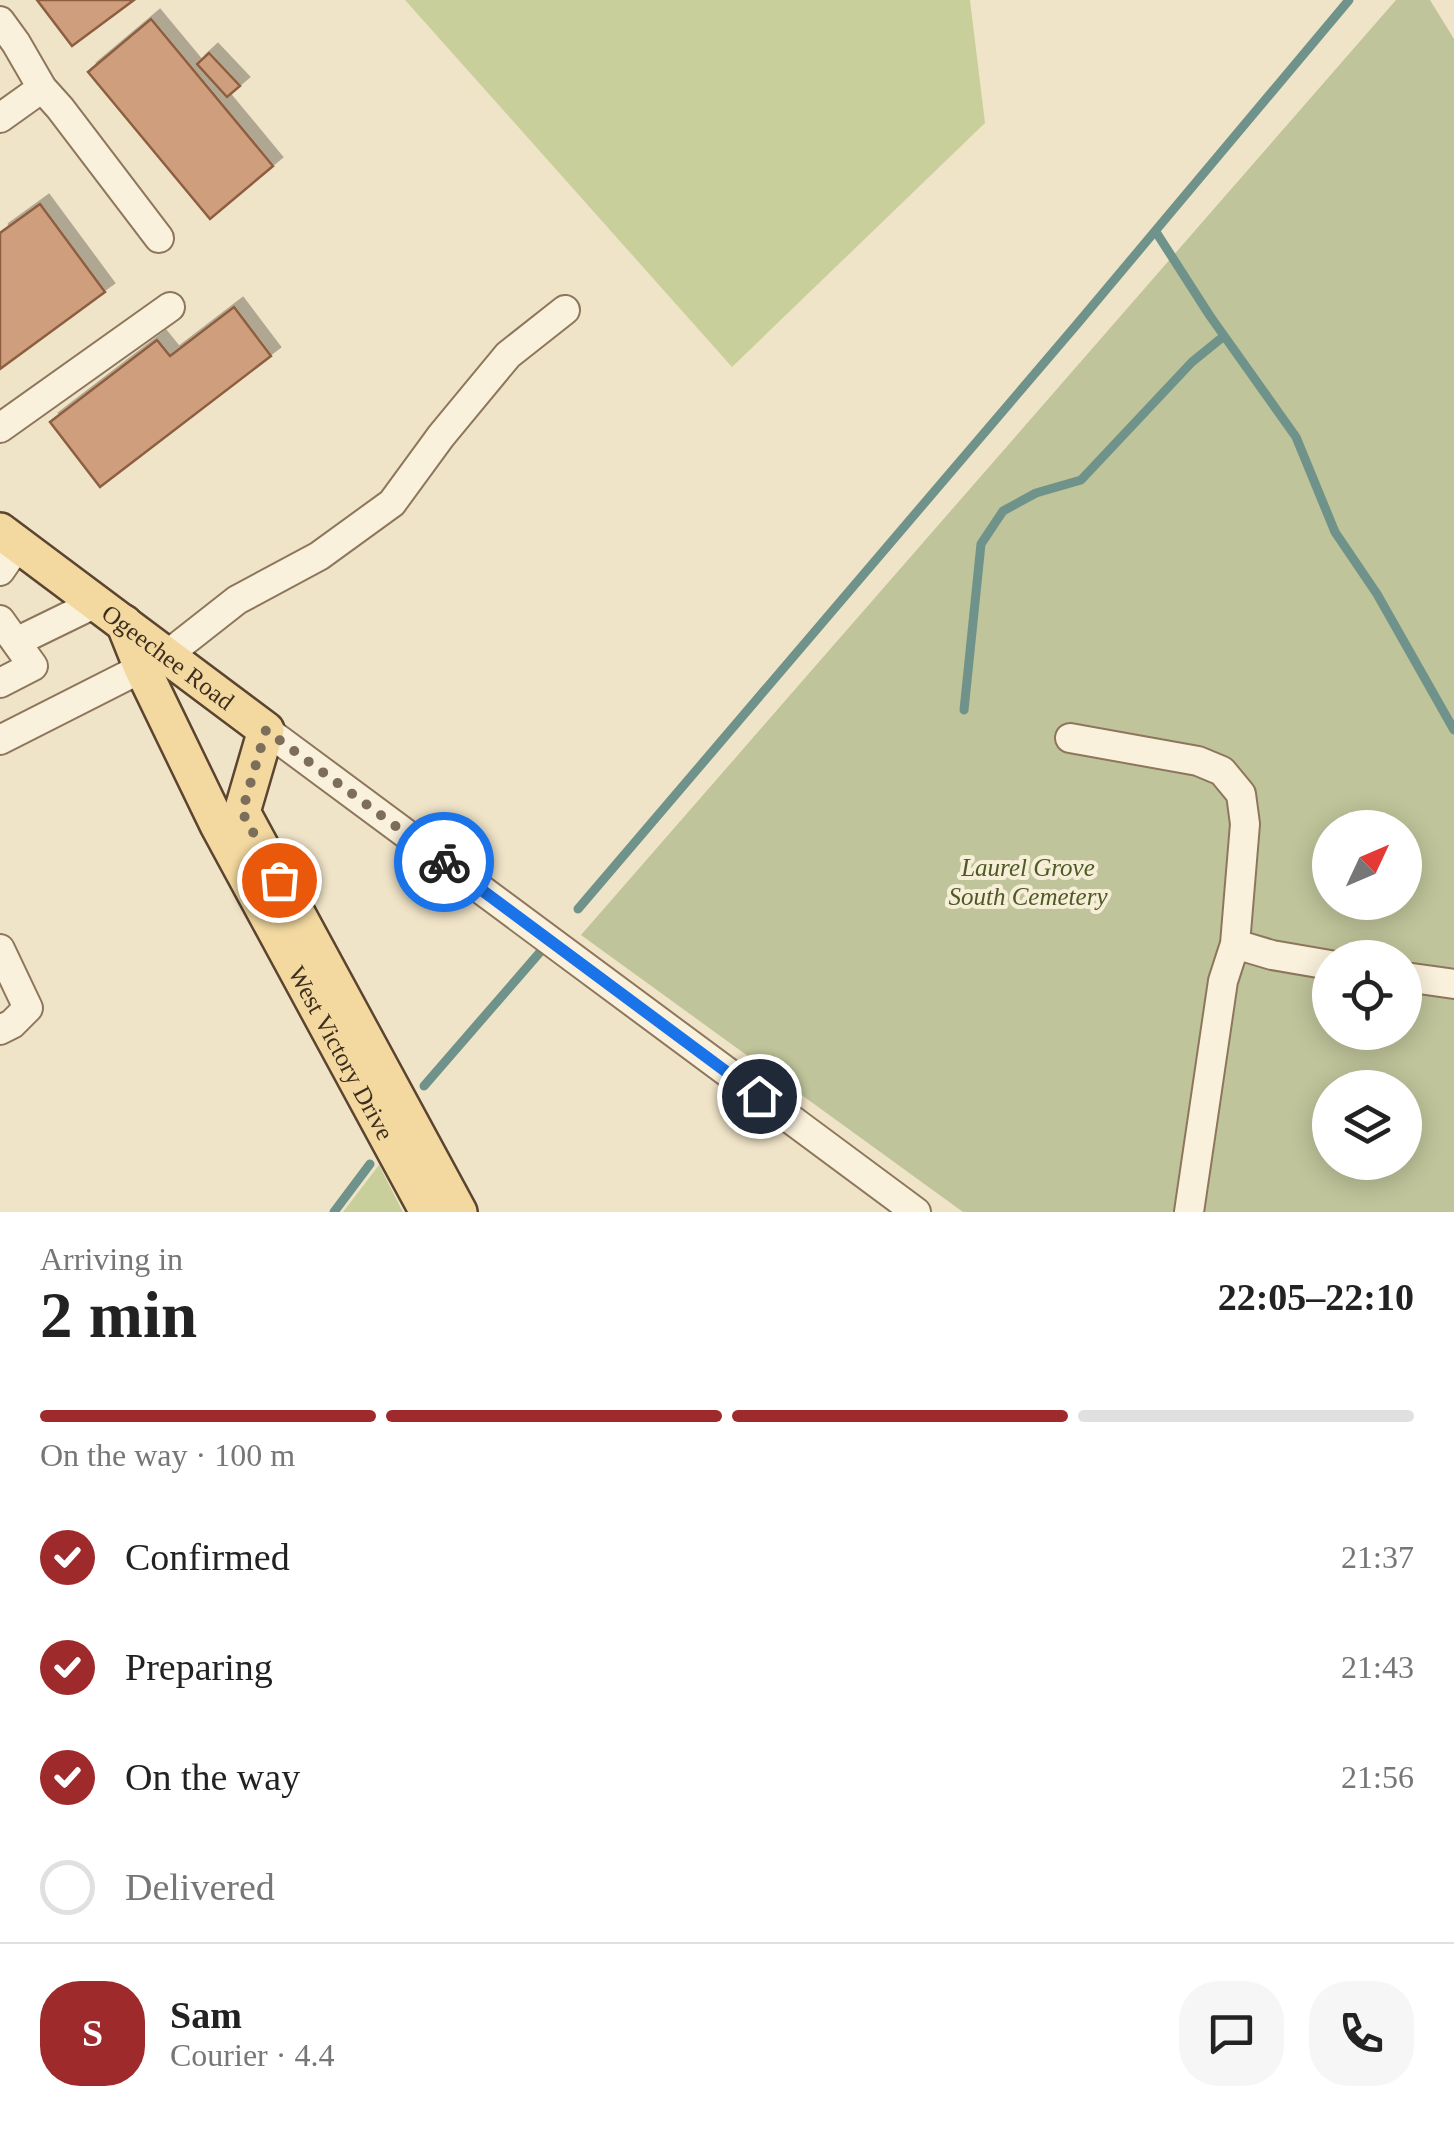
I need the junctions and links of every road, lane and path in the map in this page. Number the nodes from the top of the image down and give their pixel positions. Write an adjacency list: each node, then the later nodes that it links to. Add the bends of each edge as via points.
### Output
1 (0, 21): 2 (street)
2 (42, 88): 3 (street); 4 (street)
3 (0, 118)
4 (159, 238)
5 (170, 307): 7 (street)
6 (565, 310): 11 (street, via 508,355 392,503 319,556 237,600)
7 (0, 428)
8 (6, 549): 9 (main road, Ogeechee Road)
9 (110, 612): 10 (street); 11 (main road, West Victory Drive)
10 (8, 631): 12 (street, via 32,666)
11 (154, 662): 13 (main road, Ogeechee Road); 15 (street); 22 (main road, West Victory Drive, via 218,825)
12 (0, 683)
13 (266, 730): 23 (main road, West Victory Drive, via 242,812); 24 (street, Ogeechee Road)
14 (1070, 738): 16 (street, via 1198,760 1222,771 1241,794 1246,824)
15 (0, 740)
16 (1236, 944): 18 (street); 25 (street, via 1223,981)
17 (0, 950): 21 (street, via 28,1008)
18 (1312, 962)
19 (1422, 979): 20 (street)
20 (1454, 984)
21 (0, 1030)
22 (428, 1212)
23 (459, 1212)
24 (916, 1212)
25 (1188, 1212)

